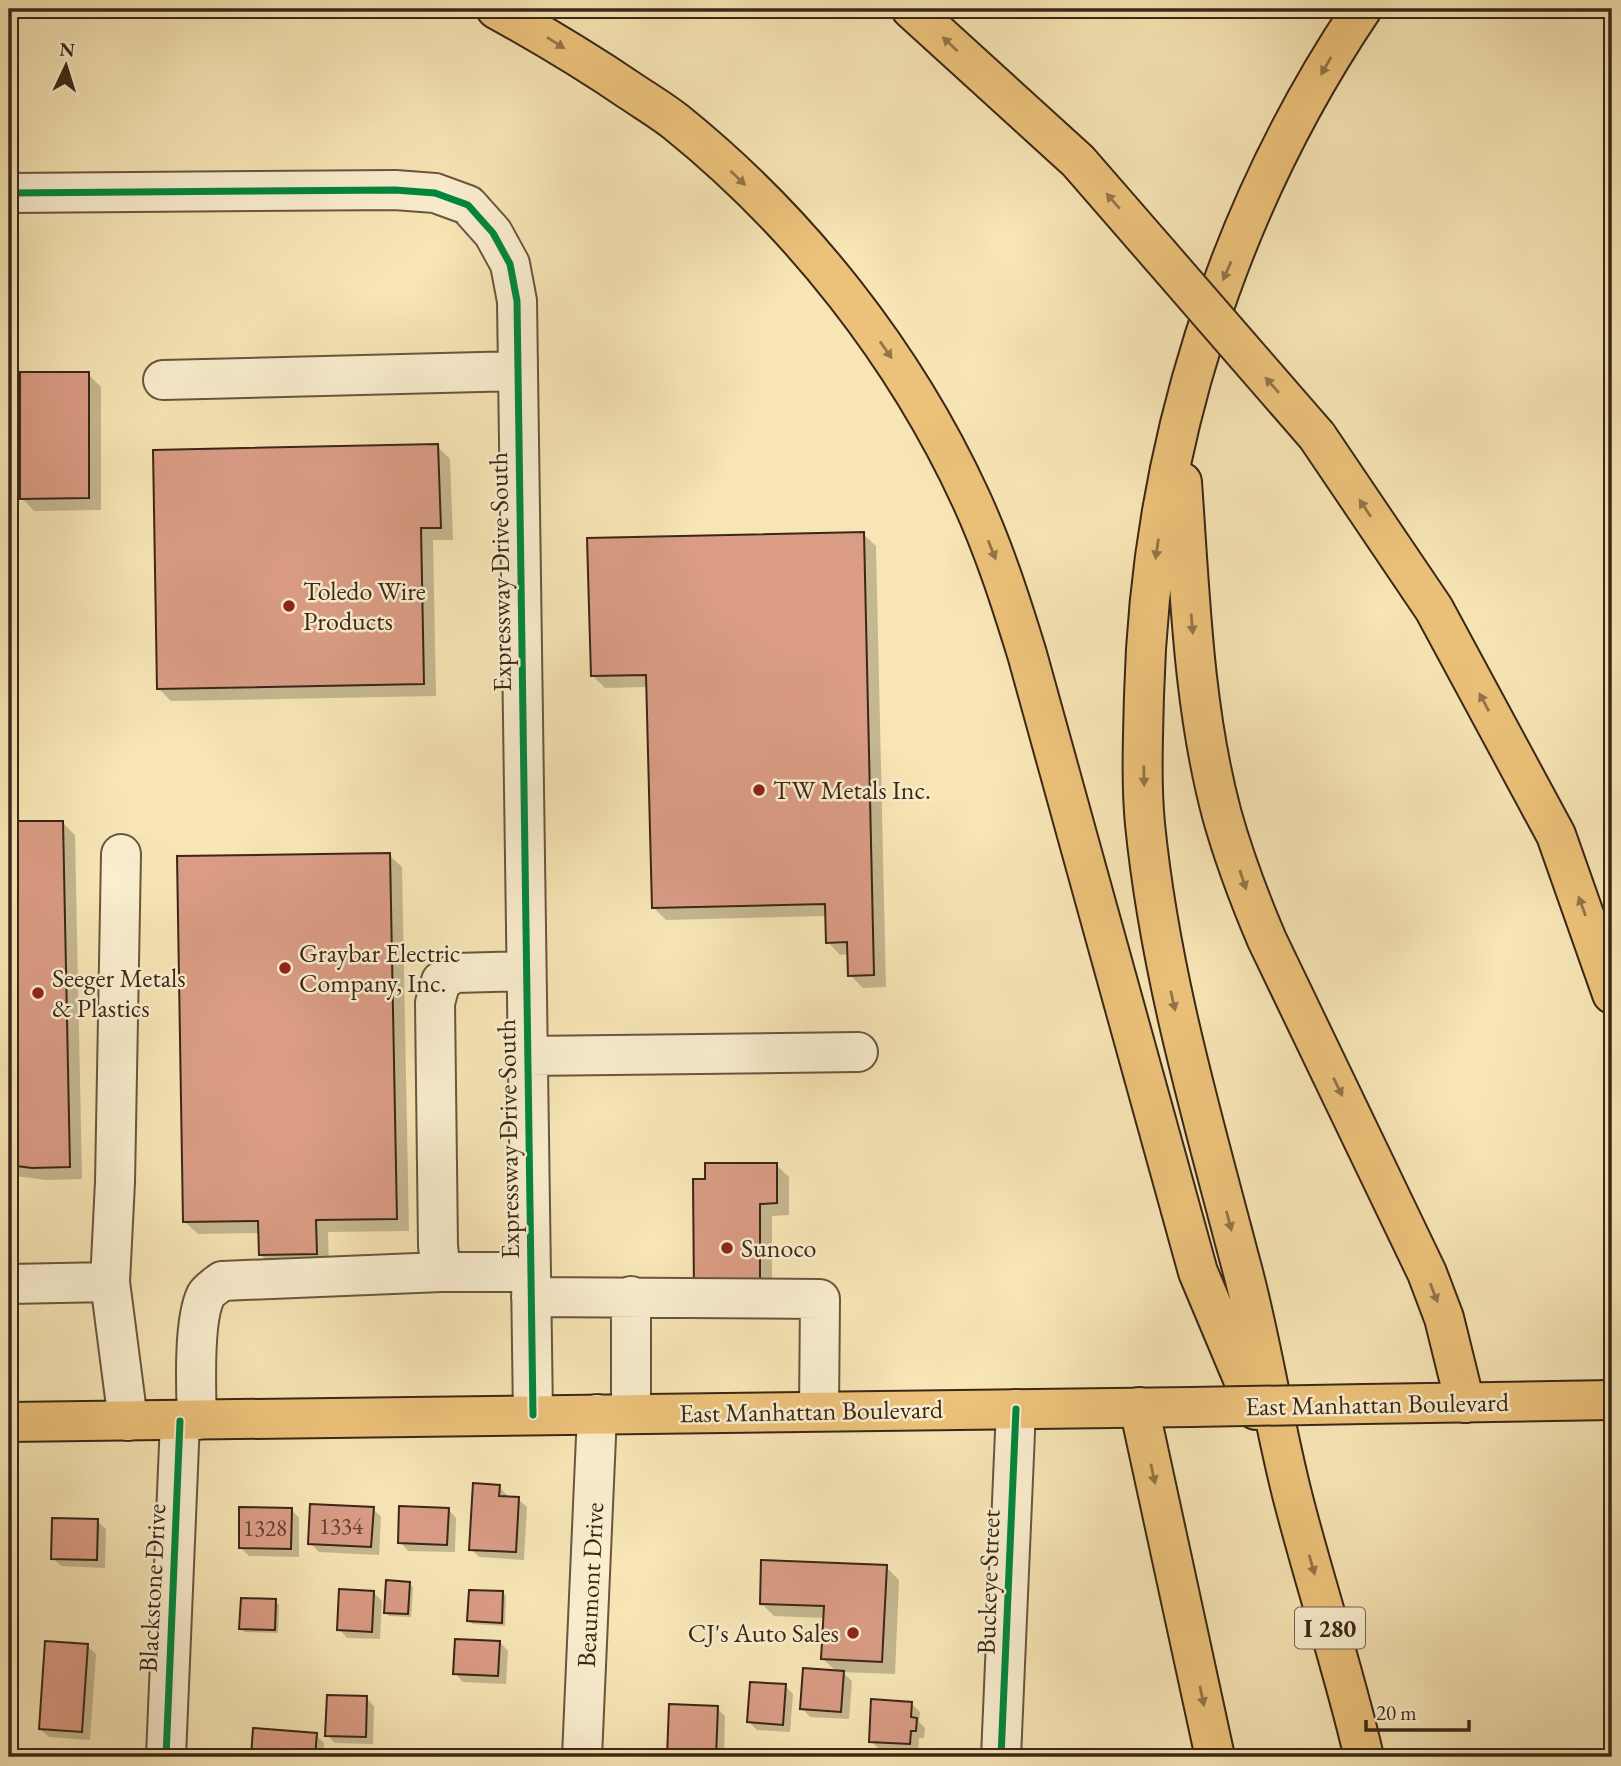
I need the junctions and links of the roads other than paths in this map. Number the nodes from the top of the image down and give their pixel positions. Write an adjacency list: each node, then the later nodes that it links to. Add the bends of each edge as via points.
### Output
1 (496, 9): 28 (main road, one-way to 28, via 675,121 727,168 793,232 853,302 940,436 1000,569 1027,654 1198,1272)
2 (911, 9): 10 (main road, one-way to 2, bridge, via 1556,835 1434,609 1317,436 1078,161)
3 (1362, 9): 7 (main road, one-way to 7, via 1292,127 1234,256 1197,356)
4 (9, 193): 5 (street, Expressway Drive South, via 435,193 468,205 493,233 510,264 517,301)
5 (518, 372): 6 (street); 9 (street, Expressway Drive South)
6 (163, 380)
7 (1179, 434): 19 (main road, one-way to 19, via 1199,692 1222,815 1267,940 1427,1273 1455,1354); 28 (main road, one-way to 28, via 1162,509 1145,650 1145,820 1167,975 1242,1267)
8 (121, 853): 14 (street)
9 (526, 971): 12 (street, Expressway Drive South); 13 (street, via 455,973 441,981 435,1003)
10 (1612, 994)
11 (858, 1052): 12 (street)
12 (527, 1056): 16 (street, Expressway Drive South)
13 (441, 1272): 16 (street, Blackstone Drive); 25 (street, Blackstone Drive, via 222,1281 207,1293 200,1312)
14 (110, 1282): 15 (street); 26 (street)
15 (9, 1284)
16 (531, 1284): 17 (street, Blackstone Drive); 24 (street, Expressway Drive South)
17 (631, 1296): 22 (street, Blackstone Drive, via 820,1299); 23 (street, Beaumont Drive)
18 (1612, 1400): 19 (main road, East Manhattan Boulevard)
19 (1465, 1403): 20 (main road, East Manhattan Boulevard, bridge)
20 (1139, 1407): 21 (main road, East Manhattan Boulevard); 32 (main road, one-way to 32)
21 (1016, 1409): 22 (main road, East Manhattan Boulevard); 31 (street, Buckeye Street)
22 (819, 1411): 23 (main road, East Manhattan Boulevard)
23 (614, 1414): 24 (main road, East Manhattan Boulevard); 30 (street, Beaumont Drive)
24 (533, 1415): 25 (main road, East Manhattan Boulevard)
25 (188, 1420): 26 (main road, East Manhattan Boulevard); 29 (street, Blackstone Drive)
26 (128, 1421): 27 (main road, East Manhattan Boulevard)
27 (9, 1422)
28 (1293, 1499): 33 (main road, I 280, one-way to 33)
29 (166, 1757)
30 (582, 1757)
31 (1001, 1757)
32 (1215, 1757)
33 (1364, 1757)

